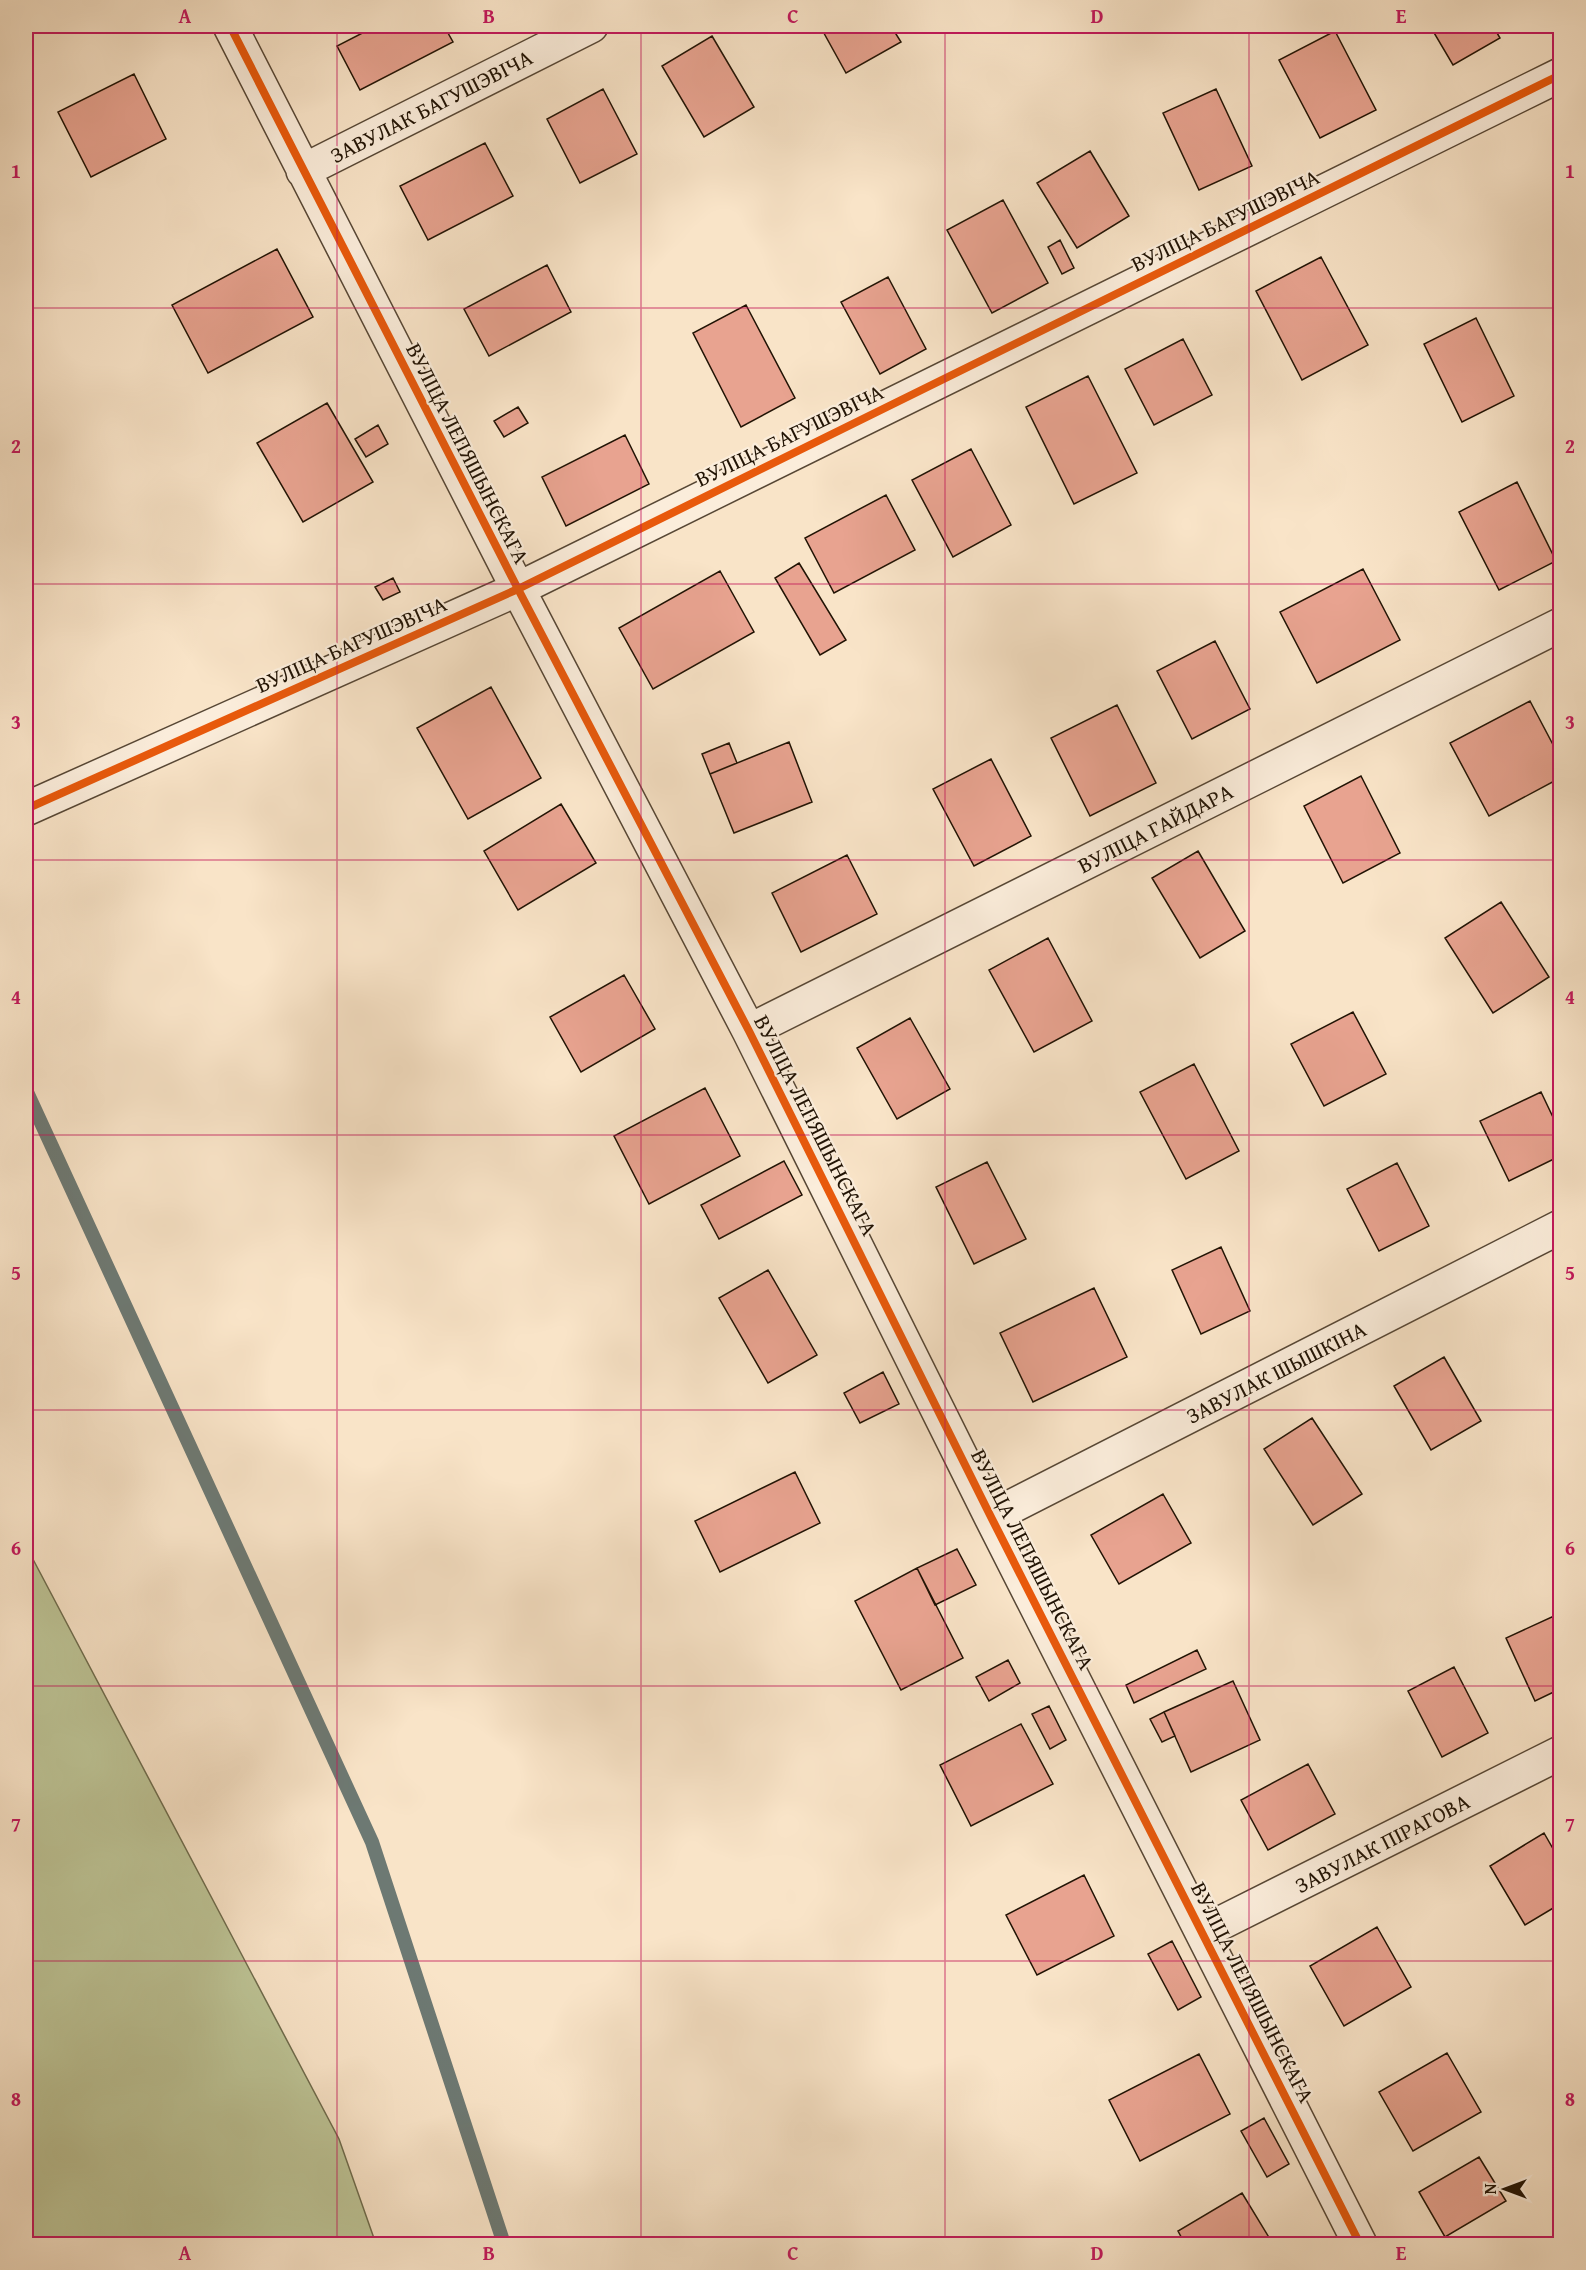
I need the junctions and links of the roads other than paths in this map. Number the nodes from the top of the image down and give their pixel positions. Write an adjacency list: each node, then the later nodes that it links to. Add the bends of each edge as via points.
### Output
1 (230, 26): 4 (street, ВУЛІЦА ЛЕПЯШЫНСКАГА)
2 (591, 26): 4 (street, ЗАВУЛАК БАГУШЭВІЧА)
3 (1560, 75): 5 (street, ВУЛІЦА БАГУШЭВІЧА)
4 (303, 171): 5 (street, ВУЛІЦА ЛЕПЯШЫНСКАГА)
5 (518, 589): 7 (street, ВУЛІЦА БАГУШЭВІЧА); 8 (street, ВУЛІЦА ЛЕПЯШЫНСКАГА)
6 (1560, 625): 8 (street, ВУЛІЦА ГАЙДАРА)
7 (26, 809)
8 (749, 1031): 10 (street, ВУЛІЦА ЛЕПЯШЫНСКАГА)
9 (1560, 1227): 10 (street, ЗАВУЛАК ШЫШКІНА)
10 (991, 1516): 12 (street, ВУЛІЦА ЛЕПЯШЫНСКАГА)
11 (1560, 1753): 12 (street, ЗАВУЛАК ПІРАГОВА)
12 (1203, 1932): 13 (street, ВУЛІЦА ЛЕПЯШЫНСКАГА)
13 (1360, 2244)

